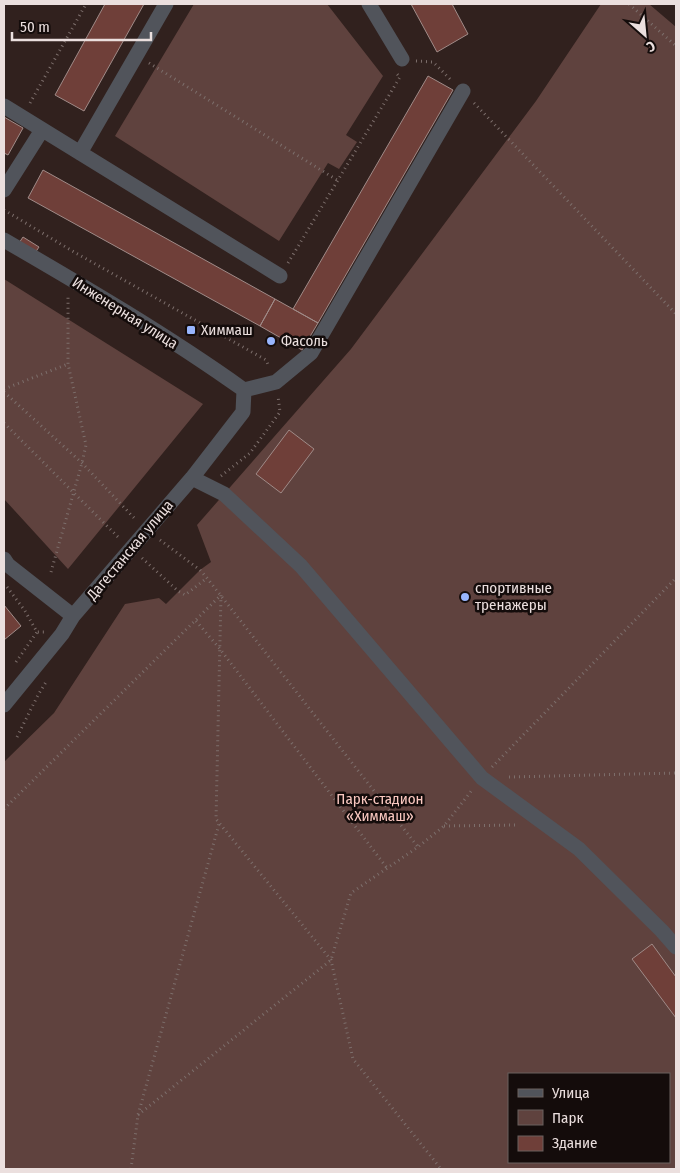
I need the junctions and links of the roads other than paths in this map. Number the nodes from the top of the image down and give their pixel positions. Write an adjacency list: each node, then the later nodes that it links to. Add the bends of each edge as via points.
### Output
1 (166, 4): 7 (street)
2 (369, 4): 3 (street)
3 (402, 59)
4 (463, 91): 11 (street, via 310,353 276,382)
5 (4, 106): 6 (street)
6 (42, 130): 7 (street); 8 (street)
7 (80, 153): 10 (street)
8 (4, 190)
9 (4, 240): 11 (street, Инженерная улица, via 208,364)
10 (280, 276)
11 (244, 390): 12 (street, Дагестанская улица, via 242,412)
12 (192, 478): 14 (street, Дагестанская улица); 16 (street, via 224,494 301,566 482,778 579,849)
13 (4, 559): 14 (street)
14 (73, 616): 15 (street, Дагестанская улица)
15 (4, 705)
16 (676, 947)

